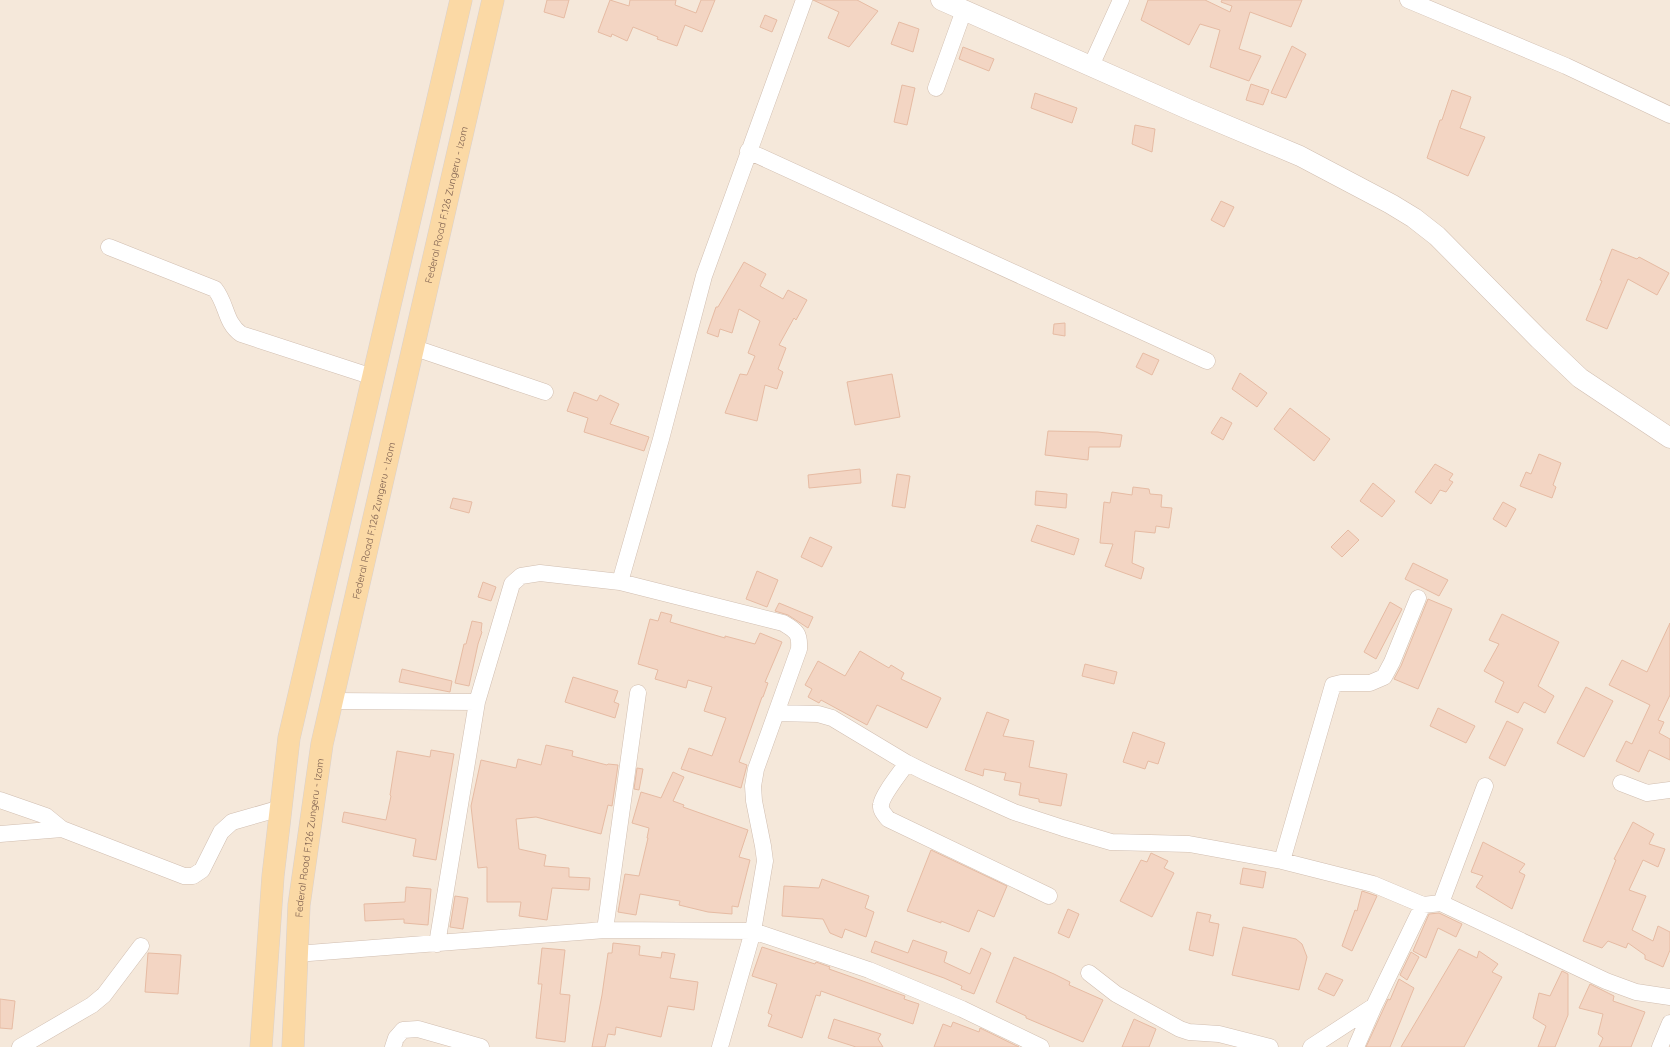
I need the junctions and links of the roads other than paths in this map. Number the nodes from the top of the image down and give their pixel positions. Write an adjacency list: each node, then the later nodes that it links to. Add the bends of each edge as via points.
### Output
1 (461, 0): 15 (main road)
2 (493, 0): 13 (main road, Federal Road F.126 Zungeru - Izom)
3 (804, 0): 11 (street)
4 (941, 0): 7 (street)
5 (1121, 0): 8 (street)
6 (1408, 0): 10 (street, via 1566,66)
7 (964, 10): 8 (street); 9 (street)
8 (1091, 66): 17 (street, via 1300,156 1414,218 1437,236 1580,378)
9 (936, 88)
10 (1670, 116)
11 (748, 151): 14 (street); 20 (street, via 704,276)
12 (109, 247): 15 (street, via 216,289 233,329 241,334)
13 (412, 348): 16 (street); 19 (main road, Federal Road F.126 Zungeru - Izom)
14 (1207, 361)
15 (373, 377): 18 (main road)
16 (545, 392)
17 (1670, 438)
18 (336, 538): 19 (main road); 31 (main road, via 289,738)
19 (368, 545): 23 (main road, Federal Road F.126 Zungeru - Izom)
20 (620, 582): 24 (street, via 540,573 521,576 512,584 508,593); 25 (street, via 783,623 794,629 799,637 799,649)
21 (1418, 598): 34 (street, via 1384,677 1370,683 1333,685)
22 (638, 693): 38 (street)
23 (332, 701): 24 (street); 42 (main road, Federal Road F.126 Zungeru - Izom, via 322,744 298,904)
24 (477, 702): 40 (street)
25 (776, 713): 26 (street, via 818,714 832,718); 39 (street, via 756,769 753,786 765,861)
26 (907, 763): 34 (street, via 1014,812 1111,842 1189,844); 35 (street, via 881,805 888,819)
27 (1622, 783): 29 (street, via 1647,793)
28 (1485, 786): 36 (street)
29 (1670, 790)
30 (0, 800): 32 (street, via 46,816)
31 (281, 808): 32 (street, via 232,822 222,832 202,870 193,876 184,876); 49 (main road, via 273,876)
32 (62, 829): 33 (street)
33 (0, 834)
34 (1282, 861): 37 (street, via 1373,884)
35 (1049, 896)
36 (1441, 903): 37 (street); 44 (street, via 1606,981 1636,992)
37 (1423, 905): 45 (street)
38 (605, 930): 39 (street); 40 (street)
39 (753, 931): 47 (street, via 869,970 962,1009); 53 (street)
40 (436, 944): 42 (street)
41 (141, 946): 48 (street, via 104,995 92,1005)
42 (296, 954): 50 (main road, Federal Road F.126 Zungeru - Izom)
43 (1089, 973): 55 (street, via 1116,994 1180,1029 1219,1034)
44 (1670, 997)
45 (1374, 1006): 56 (street); 57 (street)
46 (1670, 1023): 58 (street)
47 (1017, 1042): 54 (street)
48 (20, 1047)
49 (261, 1047)
50 (293, 1047)
51 (393, 1047): 52 (street, via 403,1030 418,1029)
52 (481, 1047)
53 (720, 1047)
54 (1041, 1047)
55 (1270, 1047)
56 (1311, 1047)
57 (1356, 1047)
58 (1660, 1047)

